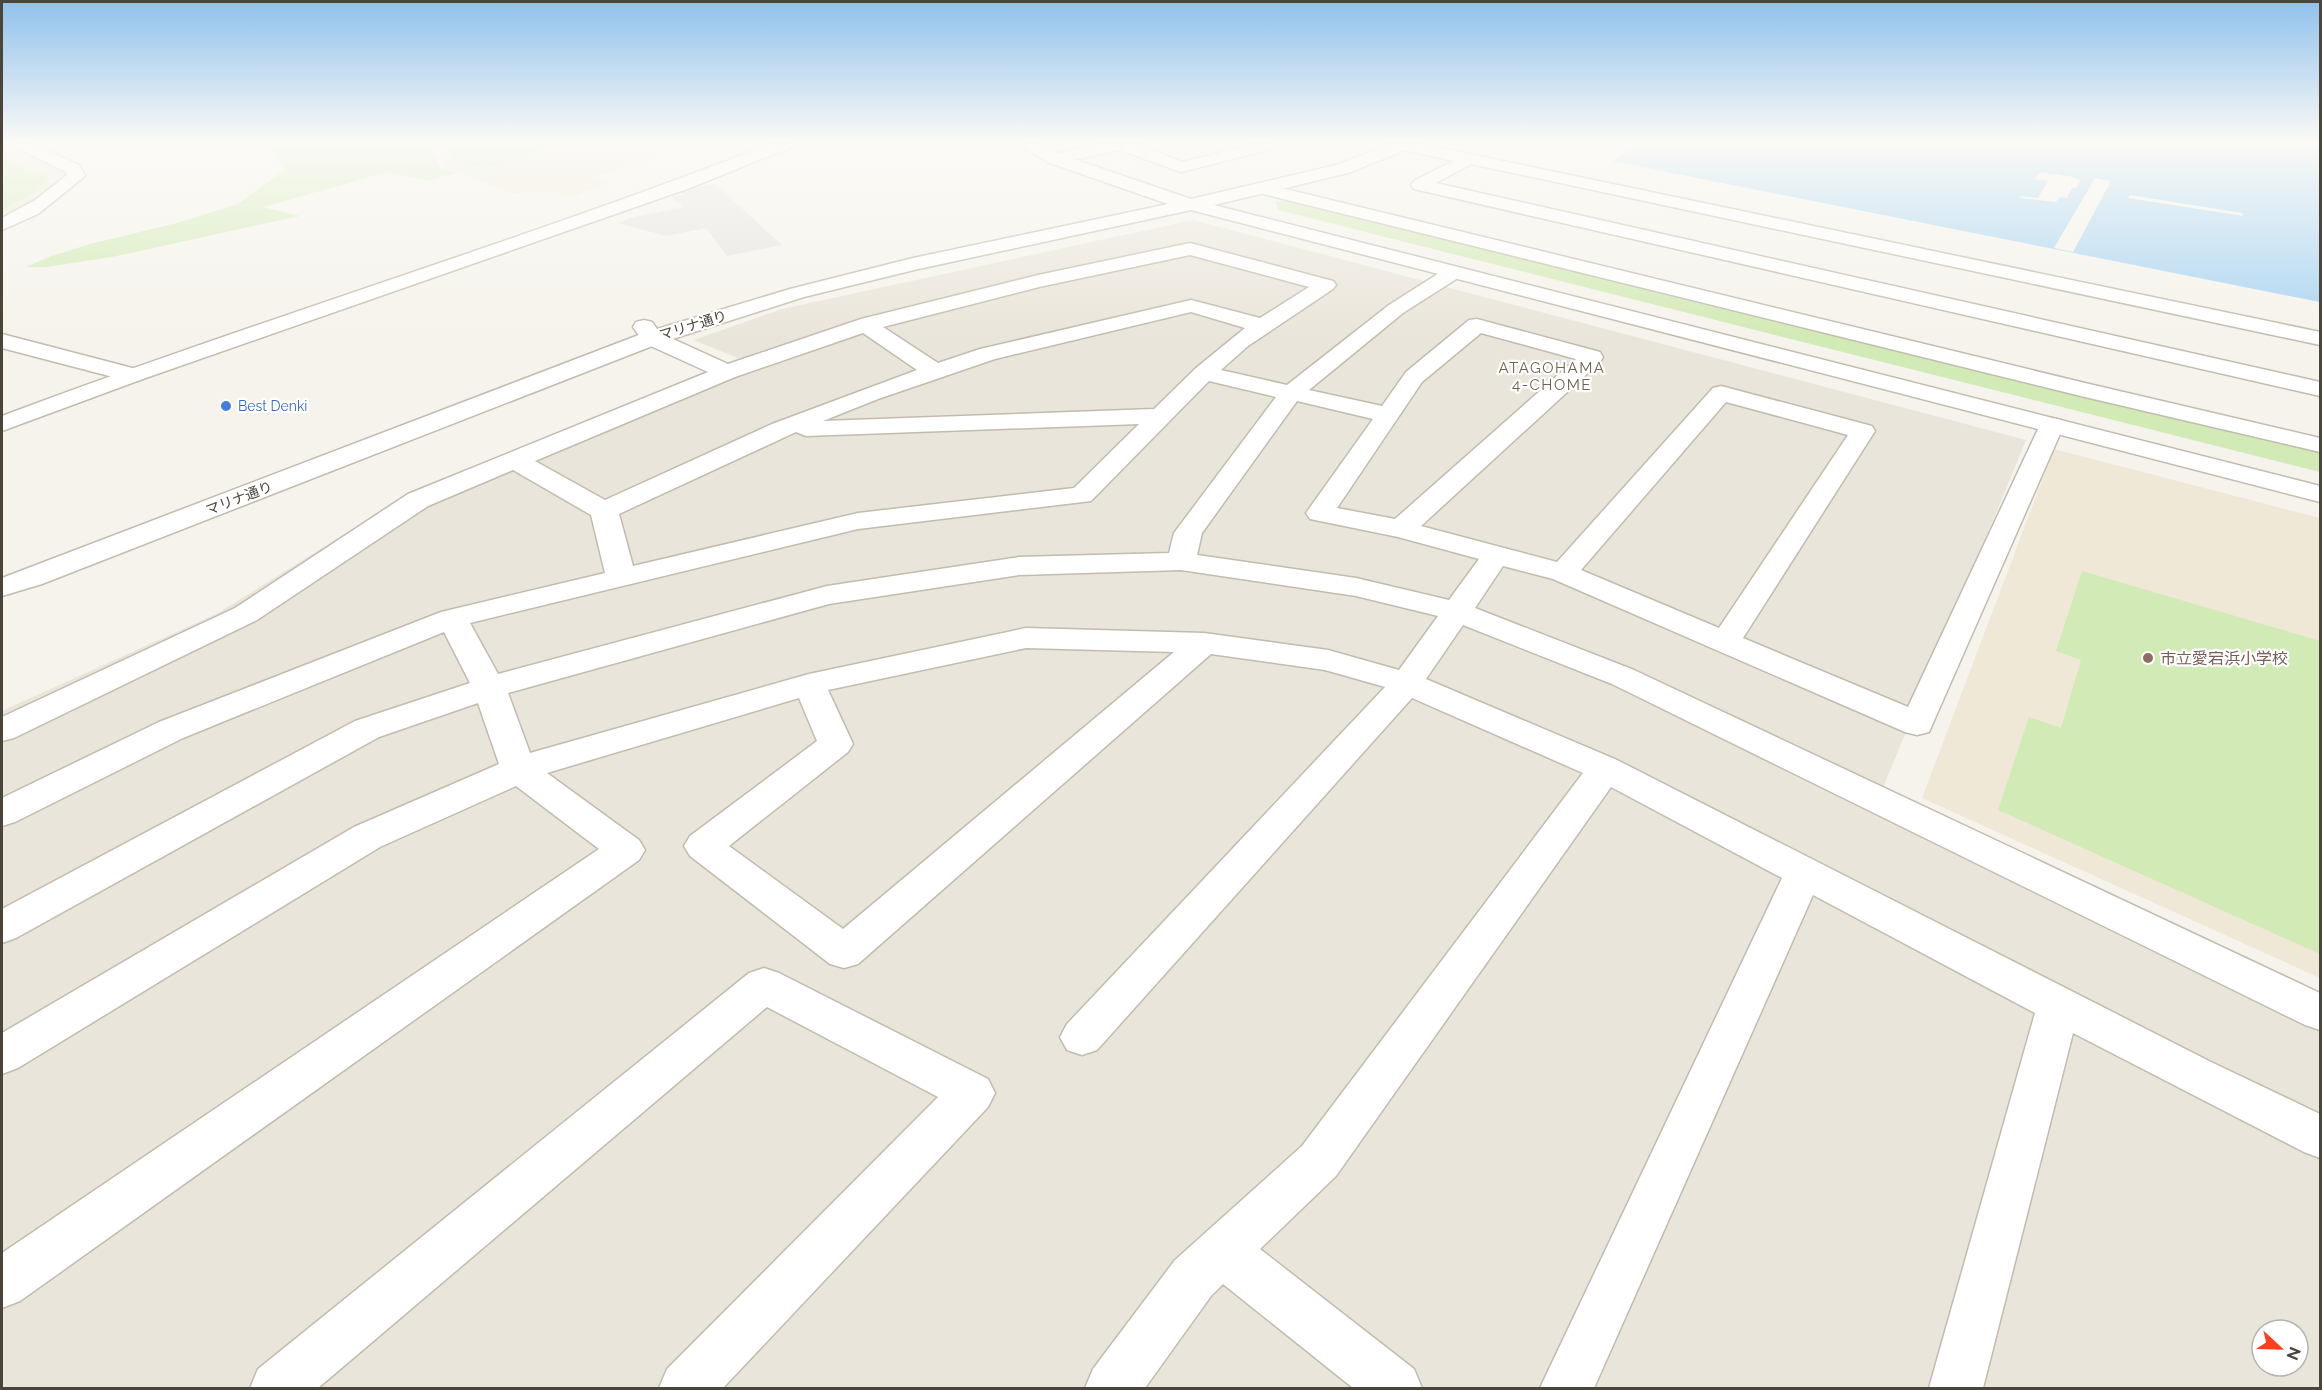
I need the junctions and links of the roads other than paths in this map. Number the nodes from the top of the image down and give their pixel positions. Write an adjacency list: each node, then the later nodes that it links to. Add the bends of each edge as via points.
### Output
1 (33, 208): 10 (street)
2 (615, 208): 24 (street)
3 (1125, 208): 17 (street, マリナ通り, via 842,267 768,287)
4 (1178, 208): 17 (street, マリナ通り, via 901,267)
5 (1202, 208): 12 (street)
6 (1342, 208): 13 (street)
7 (1545, 208): 11 (street)
8 (1700, 208): 9 (street)
9 (1762, 221): 11 (street); 14 (street)
10 (2, 224)
11 (1736, 243): 13 (street); 20 (street)
12 (1454, 272): 26 (street, via 1396,309); 30 (street)
13 (1679, 291): 20 (street)
14 (2122, 296): 18 (street); 20 (street)
15 (866, 325): 16 (street, via 1038,281 1190,249 1326,285); 21 (street); 22 (street)
16 (1263, 326): 22 (street, via 1191,306 988,354); 23 (street)
17 (648, 333): 21 (street); 37 (street, マリナ通り); 42 (street, マリナ通り)
18 (2320, 338)
19 (2, 341): 24 (street)
20 (2094, 364): 25 (street); 32 (street)
21 (727, 372): 33 (street)
22 (935, 372): 31 (street)
23 (1204, 373): 26 (street); 28 (street)
24 (132, 375): 29 (street)
25 (2320, 389)
26 (1291, 393): 27 (street); 39 (street, via 1188,533)
27 (1388, 415): 36 (street, via 1320,513); 36 (street, via 1414,377 1477,325 1592,357)
28 (1161, 416): 31 (street); 41 (street, via 1082,495 858,521)
29 (2, 424)
30 (2052, 425): 34 (street); 45 (street, via 1917,724)
31 (781, 429): 35 (street)
32 (2320, 445)
33 (515, 460): 35 (street); 50 (street, via 418,500 246,614)
34 (2320, 494)
35 (604, 512): 41 (street)
36 (1401, 529): 38 (street)
37 (71, 541)
38 (1496, 555): 40 (street); 43 (street)
39 (1181, 561): 43 (street, via 1356,587); 49 (street, via 1019,566 827,595)
40 (1563, 573): 45 (street); 45 (street, via 1721,393 1863,431)
41 (621, 577): 44 (street)
42 (2, 587)
43 (1456, 611): 47 (street); 57 (street, via 1623,676)
44 (452, 618): 49 (street); 53 (street, via 171,730)
45 (1725, 642)
46 (1204, 643): 47 (street, via 1328,660); 48 (street, via 1026,638); 48 (street, via 844,952 703,846 836,744)
47 (1407, 683): 51 (street); 58 (street)
48 (809, 684): 52 (street)
49 (489, 687): 52 (street); 55 (street, via 367,729)
50 (2, 730)
51 (1605, 769): 54 (street); 61 (street, via 1319,1161)
52 (519, 770): 59 (street, via 367,837); 62 (street, via 626,850)
53 (2, 813)
54 (1804, 873): 56 (street); 67 (street)
55 (2, 927)
56 (2059, 1005): 60 (street); 68 (street)
57 (2320, 1012)
58 (1082, 1036)
59 (2, 1055)
60 (2320, 1137)
61 (1222, 1252): 65 (street, via 1192,1278); 66 (street)
62 (2, 1283)
63 (277, 1389): 64 (street, via 764,985 972,1093)
64 (686, 1389)
65 (1112, 1389)
66 (1395, 1389)
67 (1567, 1389)
68 (1956, 1389)

